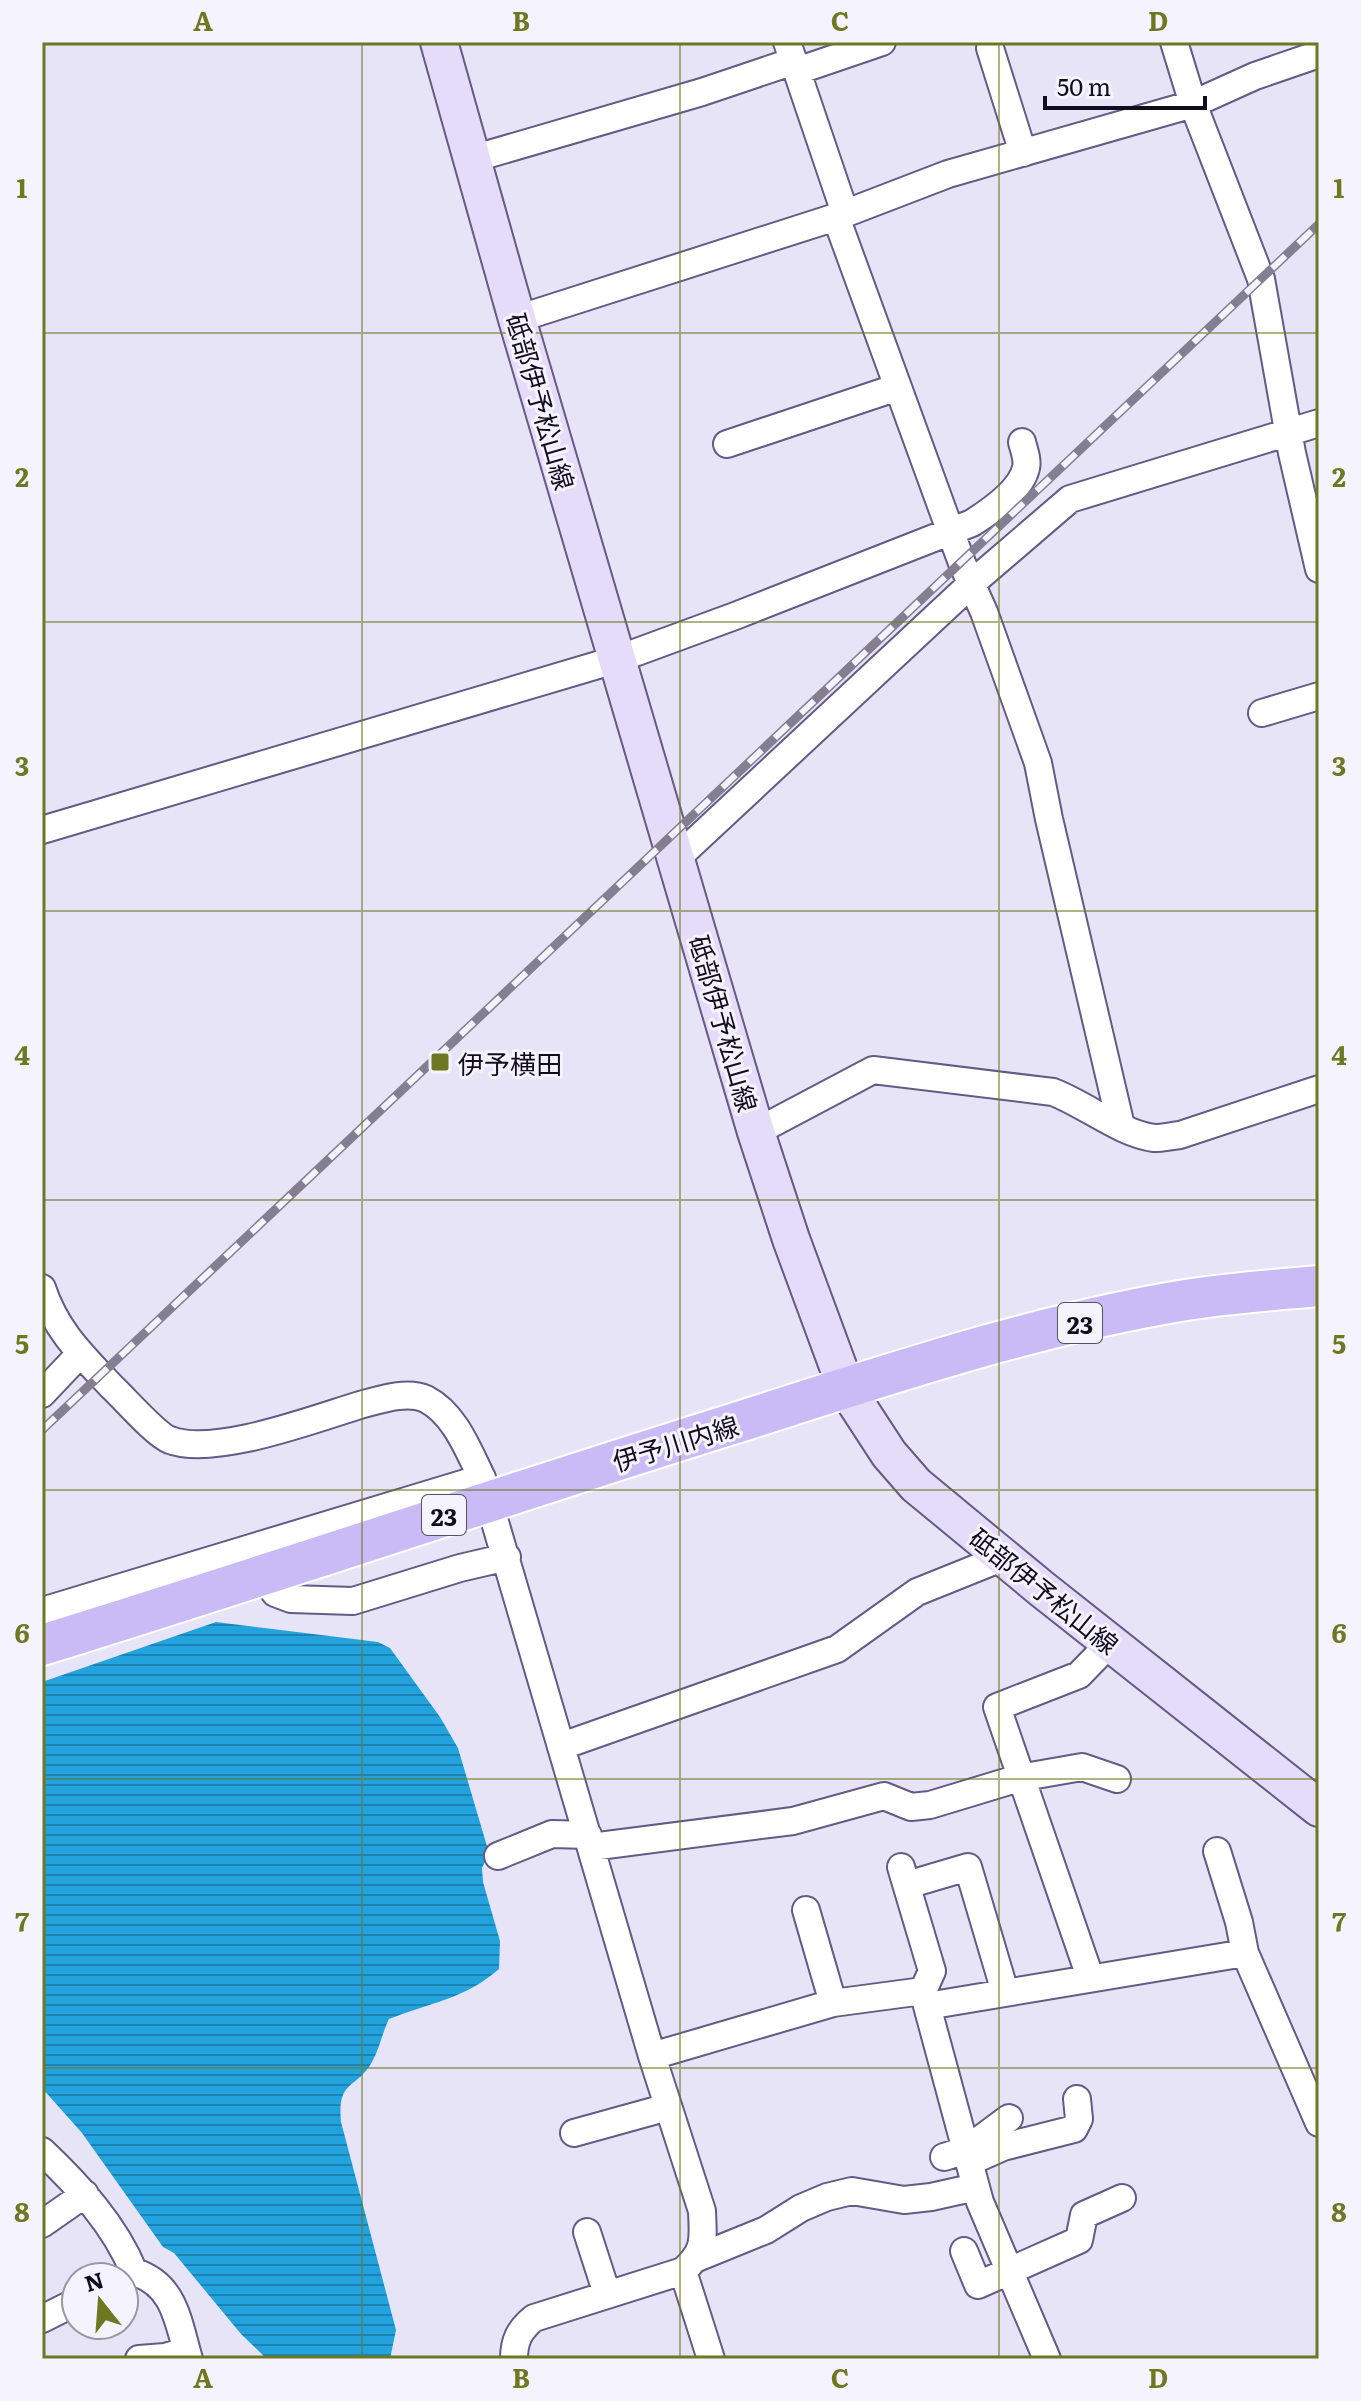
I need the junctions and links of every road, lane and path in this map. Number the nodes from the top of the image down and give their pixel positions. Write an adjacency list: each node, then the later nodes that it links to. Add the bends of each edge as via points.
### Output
1 (439, 42): 9 (main road, 砥部伊予松山線)
2 (882, 42): 6 (street)
3 (1174, 42): 7 (street)
4 (990, 48): 8 (street)
5 (1319, 54): 7 (street)
6 (793, 58): 9 (street, via 702,92); 10 (street)
7 (1193, 104): 8 (street); 14 (street, via 1261,279)
8 (1023, 153): 10 (street, via 948,174)
9 (472, 159): 11 (main road, 砥部伊予松山線)
10 (840, 215): 11 (street); 12 (street)
11 (517, 319): 20 (main road, 砥部伊予松山線)
12 (898, 387): 16 (street); 17 (street)
13 (1319, 423): 14 (street)
14 (1289, 433): 18 (street); 19 (street, via 1070,499)
15 (1022, 442): 17 (street, via 1028,465 1021,481 988,513)
16 (727, 444)
17 (950, 530): 19 (street); 20 (street)
18 (1319, 569)
19 (971, 584): 24 (street); 26 (street, via 1038,763)
20 (618, 659): 23 (street); 24 (main road, 砥部伊予松山線)
21 (1319, 696): 22 (street)
22 (1262, 713)
23 (42, 830)
24 (677, 858): 27 (main road, 砥部伊予松山線)
25 (1319, 1089): 26 (street, via 1180,1135 1155,1138)
26 (1121, 1126): 27 (street, via 1053,1092 873,1070)
27 (756, 1132): 31 (main road, 砥部伊予松山線)
28 (1319, 1286): 31 (main road, 伊予川内線 / 23, via 1129,1311)
29 (42, 1288): 30 (street)
30 (79, 1355): 32 (street); 33 (street, via 167,1440 194,1446 252,1437 388,1397 424,1398 459,1432)
31 (846, 1388): 33 (main road, 伊予川内線 / 23); 35 (main road, 砥部伊予松山線, via 916,1485)
32 (42, 1394)
33 (486, 1488): 34 (street); 36 (main road, 伊予川内線 / 23); 37 (street)
34 (507, 1557): 36 (street, via 353,1601 291,1599 275,1593); 40 (street)
35 (1004, 1557): 38 (main road, 砥部伊予松山線); 40 (street, via 917,1592 837,1649)
36 (263, 1574): 39 (main road, 伊予川内線 / 23)
37 (42, 1611)
38 (1110, 1643): 41 (street, via 1079,1675 997,1707); 43 (main road, 砥部伊予松山線)
39 (42, 1645)
40 (562, 1746): 44 (street)
41 (1019, 1778): 42 (street, via 1082,1767); 44 (street, via 930,1805 911,1807 884,1796 793,1821); 49 (street)
42 (1117, 1779)
43 (1319, 1808)
44 (589, 1841): 46 (street, via 552,1834); 53 (street)
45 (1217, 1851): 48 (street)
46 (498, 1856)
47 (806, 1910): 52 (street)
48 (1245, 1953): 49 (street); 57 (street)
49 (1090, 1977): 50 (street)
50 (1005, 1992): 51 (street); 51 (street, via 968,1867 904,1876 932,1971)
51 (925, 1999): 52 (street); 60 (street)
52 (833, 2003): 53 (street)
53 (652, 2056): 55 (street)
54 (1077, 2099): 60 (street, via 1074,2129 1013,2144)
55 (668, 2107): 58 (street); 67 (street, via 702,2211 703,2245)
56 (1009, 2118): 60 (street)
57 (1319, 2123)
58 (574, 2133)
59 (42, 2151): 61 (street)
60 (964, 2164): 67 (street, via 931,2197 904,2200 852,2191 827,2197); 68 (street)
61 (85, 2194): 63 (street); 66 (street)
62 (1122, 2198): 68 (street, via 1084,2215 1079,2240)
63 (42, 2224)
64 (587, 2232): 70 (street)
65 (964, 2251): 68 (street, via 978,2285)
66 (129, 2261)
67 (690, 2264): 70 (street); 76 (street)
68 (1009, 2271): 77 (street)
69 (140, 2278): 73 (street, via 161,2285)
70 (607, 2294): 75 (street, via 534,2318 522,2328)
71 (60, 2310): 72 (street)
72 (42, 2319)
73 (188, 2355): 74 (street)
74 (139, 2359)
75 (514, 2359)
76 (711, 2359)
77 (1047, 2359)

